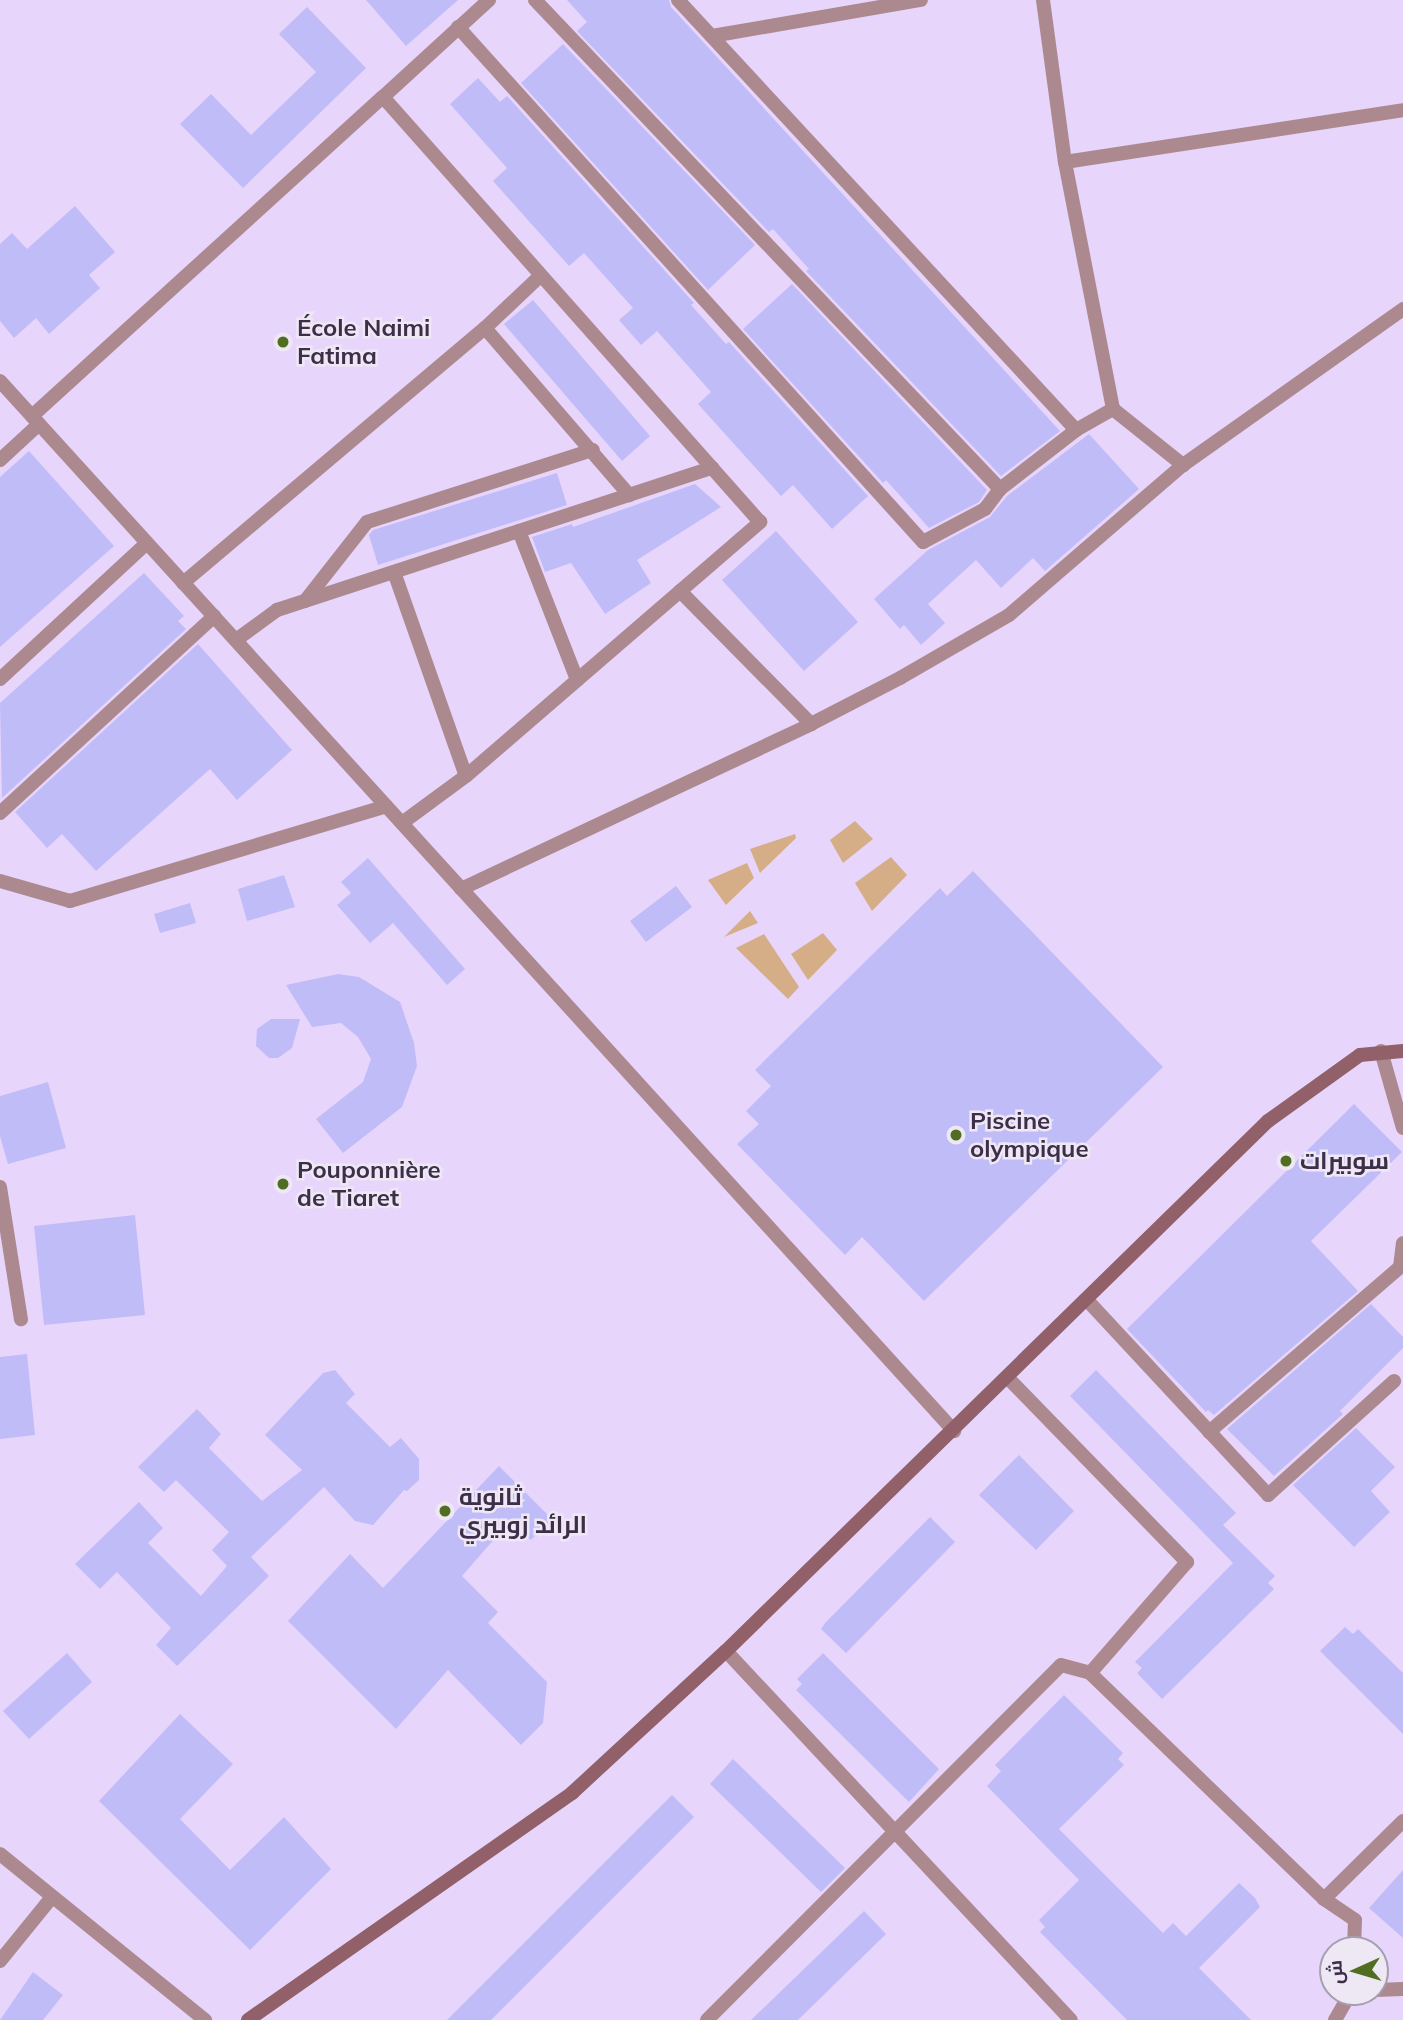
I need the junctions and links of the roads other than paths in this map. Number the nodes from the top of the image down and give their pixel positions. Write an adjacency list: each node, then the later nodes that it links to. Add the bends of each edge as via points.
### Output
1 (489, 0): 6 (street)
2 (535, 0): 22 (street)
3 (678, 0): 7 (street)
4 (921, 0): 7 (street)
5 (1043, 0): 10 (street)
6 (458, 27): 8 (street); 22 (street, via 923,542 985,509)
7 (712, 36): 17 (street)
8 (383, 97): 11 (street); 16 (street)
9 (1403, 110): 10 (street)
10 (1065, 162): 15 (street)
11 (539, 277): 13 (street); 21 (street)
12 (1403, 309): 20 (street)
13 (485, 328): 18 (street); 27 (street)
14 (2, 386): 16 (street)
15 (1113, 409): 17 (street); 20 (street)
16 (36, 420): 19 (street); 25 (street)
17 (1076, 430): 22 (street)
18 (593, 450): 23 (street); 29 (street, via 367,522)
19 (0, 460)
20 (1183, 465): 34 (street, via 1009,615)
21 (712, 468): 23 (street); 28 (street, via 760,522)
22 (1000, 489)
23 (629, 495): 24 (street)
24 (519, 531): 26 (street); 33 (street)
25 (147, 543): 27 (street); 32 (street)
26 (394, 572): 29 (street); 35 (street)
27 (183, 583): 30 (street)
28 (680, 591): 33 (street); 34 (street)
29 (305, 601): 31 (street, via 277,610)
30 (214, 617): 31 (street); 37 (street)
31 (236, 640): 36 (street)
32 (0, 679)
33 (577, 680): 35 (street)
34 (811, 724): 40 (street)
35 (466, 776): 38 (street)
36 (386, 806): 38 (street); 39 (street, via 70,901)
37 (0, 813)
38 (401, 823): 40 (street)
39 (0, 881)
40 (461, 889): 50 (street)
41 (1381, 1051): 42 (main road); 43 (street); 46 (main road, via 1360,1055 1268,1121)
42 (1403, 1051)
43 (1403, 1128)
44 (0, 1187): 47 (street)
45 (1403, 1243): 51 (street, via 1400,1267)
46 (1087, 1300): 48 (main road); 51 (street)
47 (21, 1319)
48 (1008, 1378): 50 (main road); 53 (street, via 1187,1562)
49 (1394, 1381): 51 (street, via 1268,1495)
50 (954, 1431): 52 (main road)
51 (1209, 1432)
52 (726, 1651): 55 (street); 62 (main road, via 572,1793)
53 (1090, 1673): 55 (street, via 1061,1665); 58 (street)
54 (1403, 1821): 58 (street)
55 (894, 1831): 63 (street); 64 (street)
56 (0, 1854): 57 (street)
57 (52, 1897): 60 (street); 61 (street)
58 (1324, 1899): 59 (street, via 1355,1920)
59 (1354, 1936)
60 (0, 1961)
61 (205, 2020)
62 (248, 2020)
63 (707, 2020)
64 (1071, 2020)

